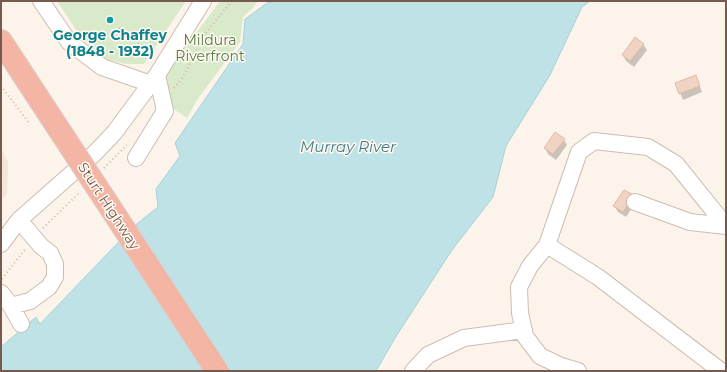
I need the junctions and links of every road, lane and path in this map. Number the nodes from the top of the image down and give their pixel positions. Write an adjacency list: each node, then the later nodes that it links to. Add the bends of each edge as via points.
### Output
1 (41, 1): 6 (street, via 69,42 102,67)
2 (203, 1): 6 (street)
3 (119, 28): 5 (path)
4 (1, 41): 21 (highway, Sturt Highway, bridge)
5 (151, 53)
6 (154, 80): 9 (street, via 165,111); 11 (street, via 114,133 95,153)
7 (1, 86): 8 (path)
8 (29, 123)
9 (136, 158)
10 (635, 202): 12 (street, via 690,222)
11 (19, 220): 14 (street); 17 (street, via 50,253 55,264 55,277 49,287 30,302)
12 (726, 226): 15 (street, via 676,164 648,147 594,141 579,152)
13 (140, 235): 22 (path, bridge)
14 (1, 244)
15 (547, 245): 19 (street, via 530,266 518,287); 25 (street, via 598,277)
16 (1, 293): 17 (street)
17 (11, 306): 18 (street)
18 (21, 324)
19 (524, 330): 20 (street, via 525,336); 23 (street, via 464,338 428,355)
20 (544, 366): 24 (street, via 561,366)
21 (217, 371)
22 (229, 371)
23 (413, 371)
24 (578, 371)
25 (720, 371)

